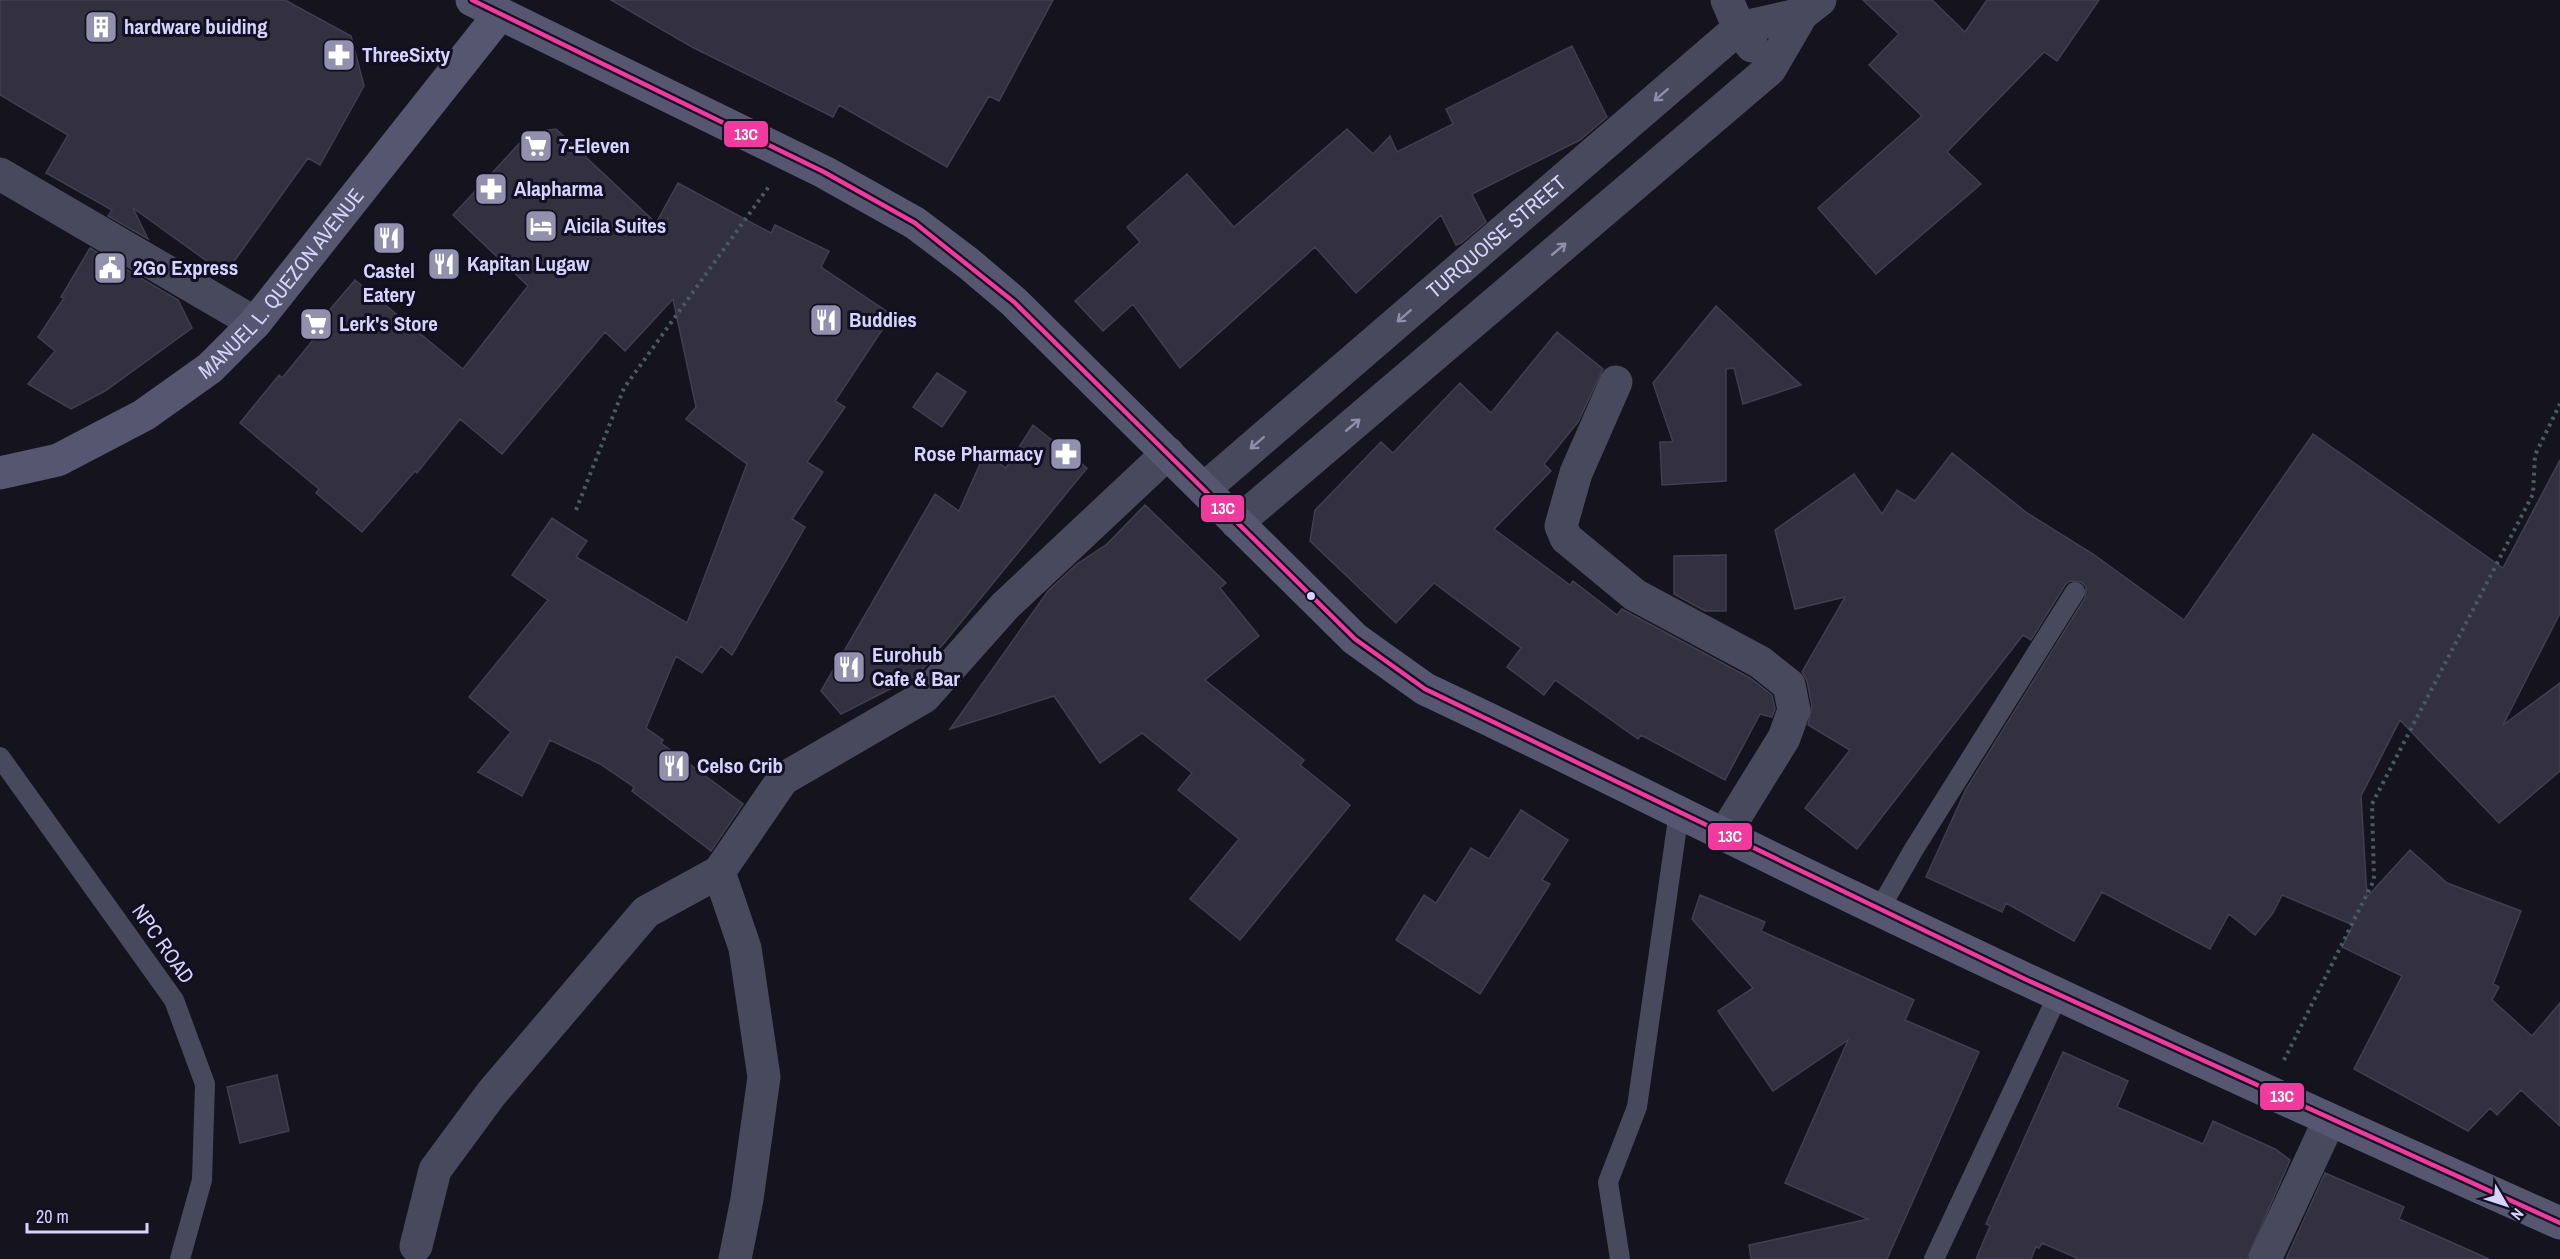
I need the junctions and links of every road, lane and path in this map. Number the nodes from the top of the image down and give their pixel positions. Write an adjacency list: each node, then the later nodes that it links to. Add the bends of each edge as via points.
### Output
1 (486, 7): 5 (main road); 9 (main road, MANUEL L. QUEZON AVENUE)
2 (1811, 7): 3 (street, TURQUOISE STREET); 4 (street, TURQUOISE STREET)
3 (1733, 14): 4 (street); 7 (street, TURQUOISE STREET, one-way to 7)
4 (1770, 69): 8 (street, TURQUOISE STREET, one-way to 4)
5 (791, 155): 12 (main road, via 915,223 968,263 1014,302); 15 (path, via 624,388)
6 (0, 174): 9 (street)
7 (1481, 250): 8 (street); 14 (street, TURQUOISE STREET, one-way to 14)
8 (1514, 287): 16 (street, TURQUOISE STREET, one-way to 8)
9 (255, 323): 13 (main road, MANUEL L. QUEZON AVENUE, via 210,368 144,415 58,460)
10 (1616, 382): 20 (street, via 1576,473 1561,526 1566,538 1635,596 1760,662 1789,685 1794,710 1785,738)
11 (2560, 404): 24 (path, via 2535,455 2533,494 2372,804 2374,880)
12 (1168, 453): 14 (main road); 21 (street, via 1005,606 924,697 783,779)
13 (0, 473)
14 (1204, 489): 16 (main road)
15 (576, 510)
16 (1237, 523): 19 (main road, via 1355,639 1425,689)
17 (2075, 592): 22 (lane)
18 (0, 757): 28 (lane, NPC ROAD, via 174,1000 205,1083 202,1180)
19 (1679, 812): 20 (main road); 30 (lane, via 1637,1107 1608,1182)
20 (1724, 835): 22 (main road)
21 (719, 872): 27 (street, via 646,912 490,1094 435,1170); 29 (street, via 745,948 764,1077)
22 (1879, 910): 23 (main road)
23 (2058, 995): 24 (main road); 31 (lane)
24 (2268, 1091): 25 (main road)
25 (2329, 1121): 26 (main road); 32 (street)
26 (2560, 1223)
27 (416, 1246)
28 (180, 1259)
29 (735, 1259)
30 (1620, 1259)
31 (1934, 1259)
32 (2265, 1259)

